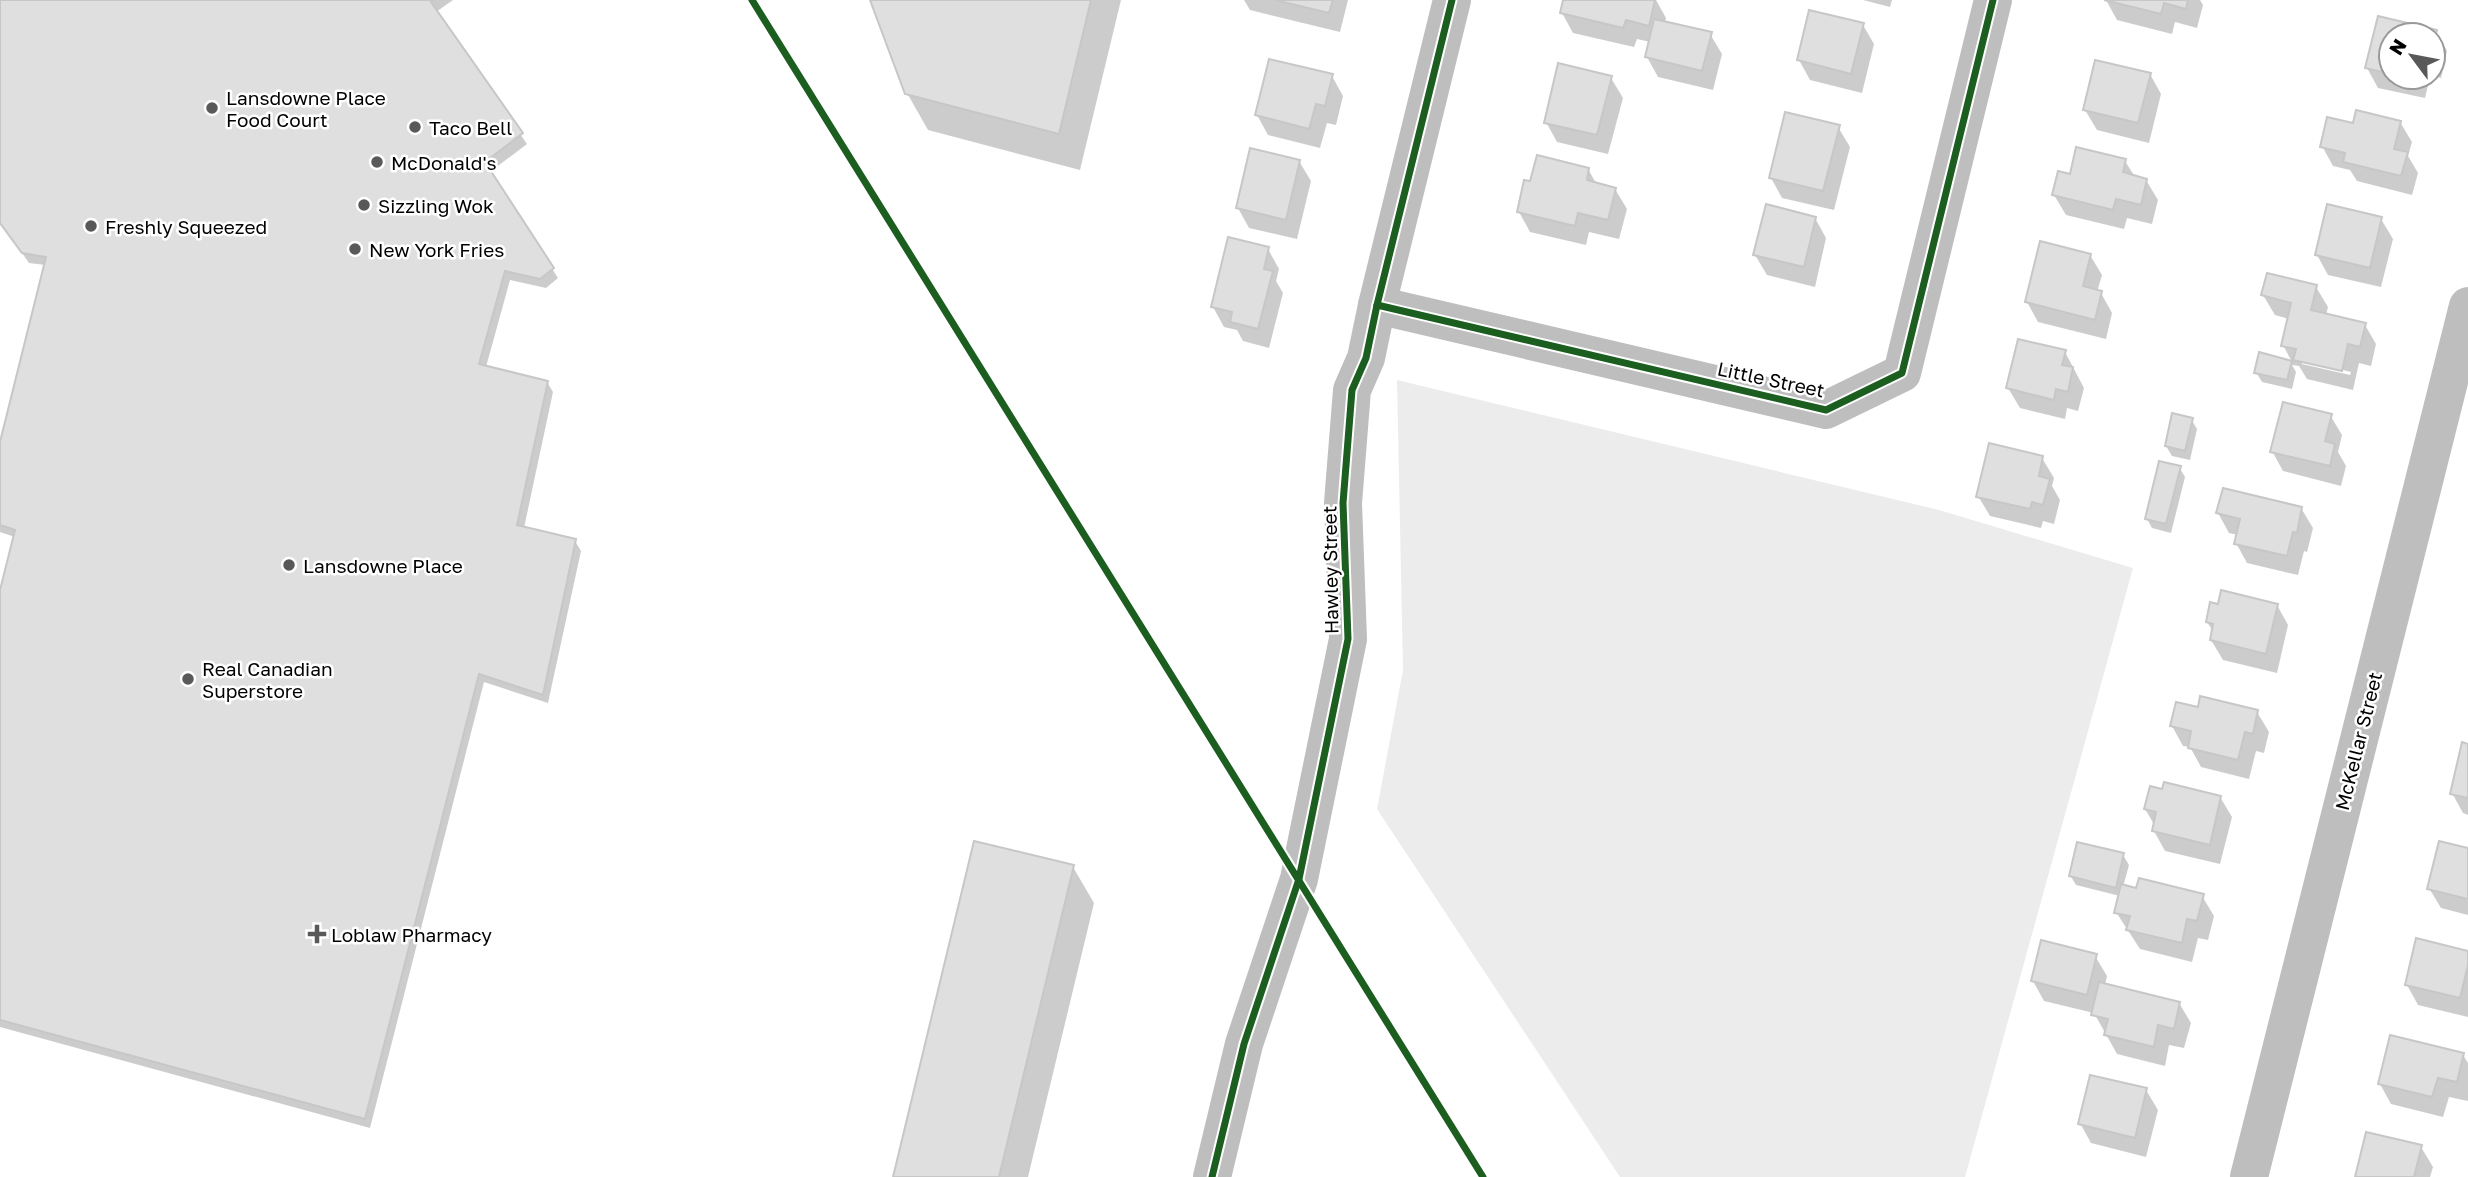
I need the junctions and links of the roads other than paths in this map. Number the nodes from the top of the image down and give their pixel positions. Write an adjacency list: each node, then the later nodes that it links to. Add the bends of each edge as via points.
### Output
1 (1452, 0): 3 (street, Hawley Street)
2 (1993, 0): 3 (street, Little Street, via 1902,373 1826,410)
3 (1377, 305): 5 (street, Hawley Street, via 1366,358 1352,390 1343,503 1348,639 1298,879 1244,1044)
4 (2468, 306): 6 (street, McKellar Street)
5 (1212, 1177)
6 (2249, 1177)

